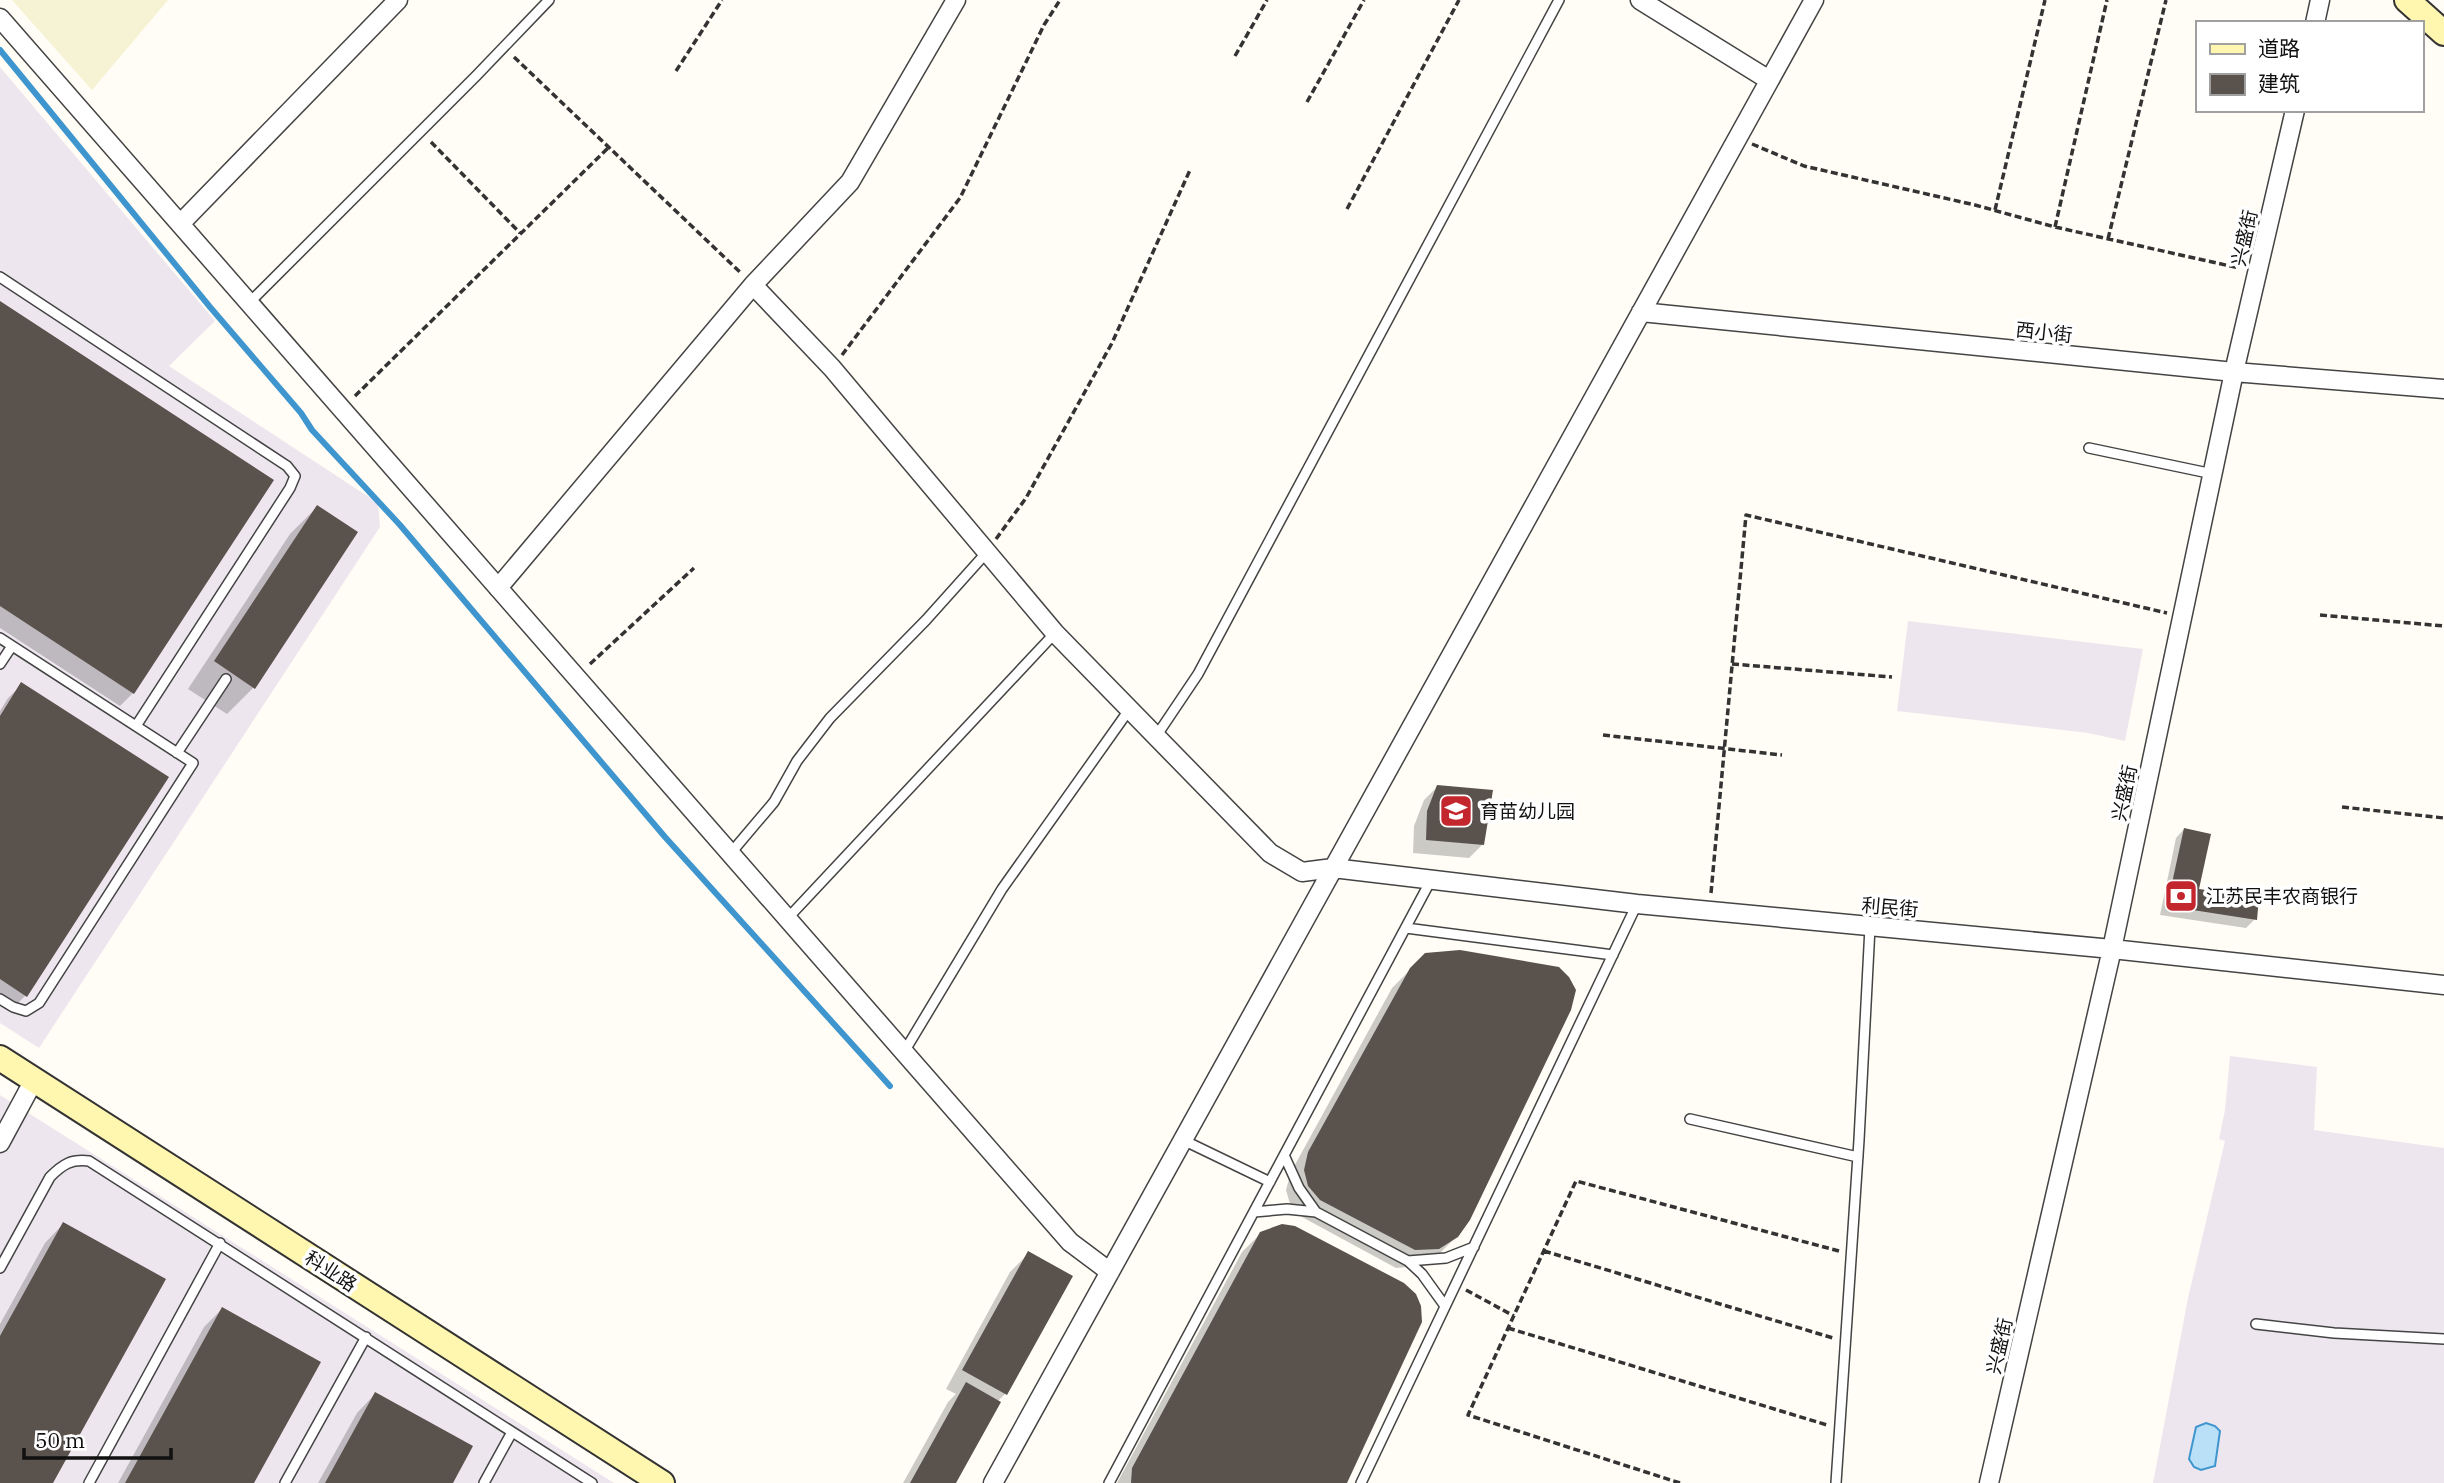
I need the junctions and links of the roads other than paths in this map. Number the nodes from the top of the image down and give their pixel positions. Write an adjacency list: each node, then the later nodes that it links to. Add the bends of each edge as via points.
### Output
1 (398, 0): 14 (street)
2 (549, 0): 17 (lane)
3 (956, 0): 16 (street, via 850,183)
4 (1559, 0): 32 (lane, via 1198,674)
5 (1640, 0): 12 (street)
6 (1814, 0): 12 (street)
7 (2320, 0): 10 (street)
8 (2407, 0): 11 (street)
9 (0, 18): 14 (street)
10 (2315, 21)
11 (2444, 33)
12 (1769, 80): 18 (street)
13 (2295, 112): 19 (street, 兴盛街)
14 (180, 225): 17 (street)
15 (0, 277): 31 (lane, via 287,466 295,476)
16 (753, 285): 23 (street, 利民街, via 832,368); 24 (street)
17 (249, 303): 24 (street)
18 (1641, 312): 19 (street, 西小街); 35 (street)
19 (2234, 372): 20 (street, 西小街); 22 (street, 兴盛街)
20 (2444, 389)
21 (2089, 448): 22 (lane)
22 (2213, 474): 41 (street, 兴盛街)
23 (987, 552): 25 (street, 利民街); 34 (lane, via 830,718 797,761 774,802)
24 (498, 588): 34 (street)
25 (1055, 633): 30 (street, 利民街); 38 (lane)
26 (0, 638): 27 (lane)
27 (12, 646): 28 (lane); 31 (lane)
28 (0, 664)
29 (226, 679): 33 (lane)
30 (1129, 710): 32 (street, 利民街); 45 (lane, via 1002,889)
31 (136, 726): 33 (lane)
32 (1156, 738): 35 (street, 利民街, via 1270,853 1302,872)
33 (177, 753): 44 (lane, via 193,763 39,1003 26,1012)
34 (730, 854): 38 (street)
35 (1333, 868): 36 (street, 利民街); 49 (street)
36 (1431, 880): 37 (street, 利民街); 40 (lane)
37 (1637, 904): 39 (street, 利民街); 42 (lane)
38 (787, 919): 45 (street)
39 (1870, 927): 41 (street, 利民街); 52 (lane)
40 (1406, 928): 42 (lane); 51 (lane)
41 (2112, 950): 43 (street, 利民街); 75 (street, 兴盛街)
42 (1613, 954): 57 (lane)
43 (2444, 985)
44 (0, 999)
45 (904, 1052): 60 (street, via 1070,1242)
46 (0, 1058): 47 (street, 科业路)
47 (34, 1080): 50 (street); 70 (street, 科业路)
48 (1690, 1119): 52 (lane)
49 (1183, 1140): 53 (lane); 60 (street)
50 (0, 1143)
51 (1284, 1155): 53 (lane); 55 (lane)
52 (1858, 1157): 74 (lane)
53 (1270, 1182): 54 (lane)
54 (1254, 1212): 55 (lane); 72 (lane)
55 (1316, 1212): 58 (lane)
56 (220, 1243): 59 (lane, via 102,1167 73,1159 50,1177); 63 (lane); 66 (lane)
57 (1474, 1247): 58 (lane, via 1446,1258); 61 (lane)
58 (1408, 1261): 61 (lane)
59 (0, 1268)
60 (1110, 1272): 71 (street)
61 (1445, 1306): 73 (lane)
62 (2256, 1324): 64 (lane)
63 (366, 1337): 65 (lane); 67 (lane)
64 (2444, 1339)
65 (512, 1432): 68 (lane); 69 (lane)
66 (89, 1483)
67 (285, 1483)
68 (484, 1483)
69 (592, 1483)
70 (662, 1483)
71 (993, 1483)
72 (1109, 1483)
73 (1361, 1483)
74 (1836, 1483)
75 (1989, 1483)

